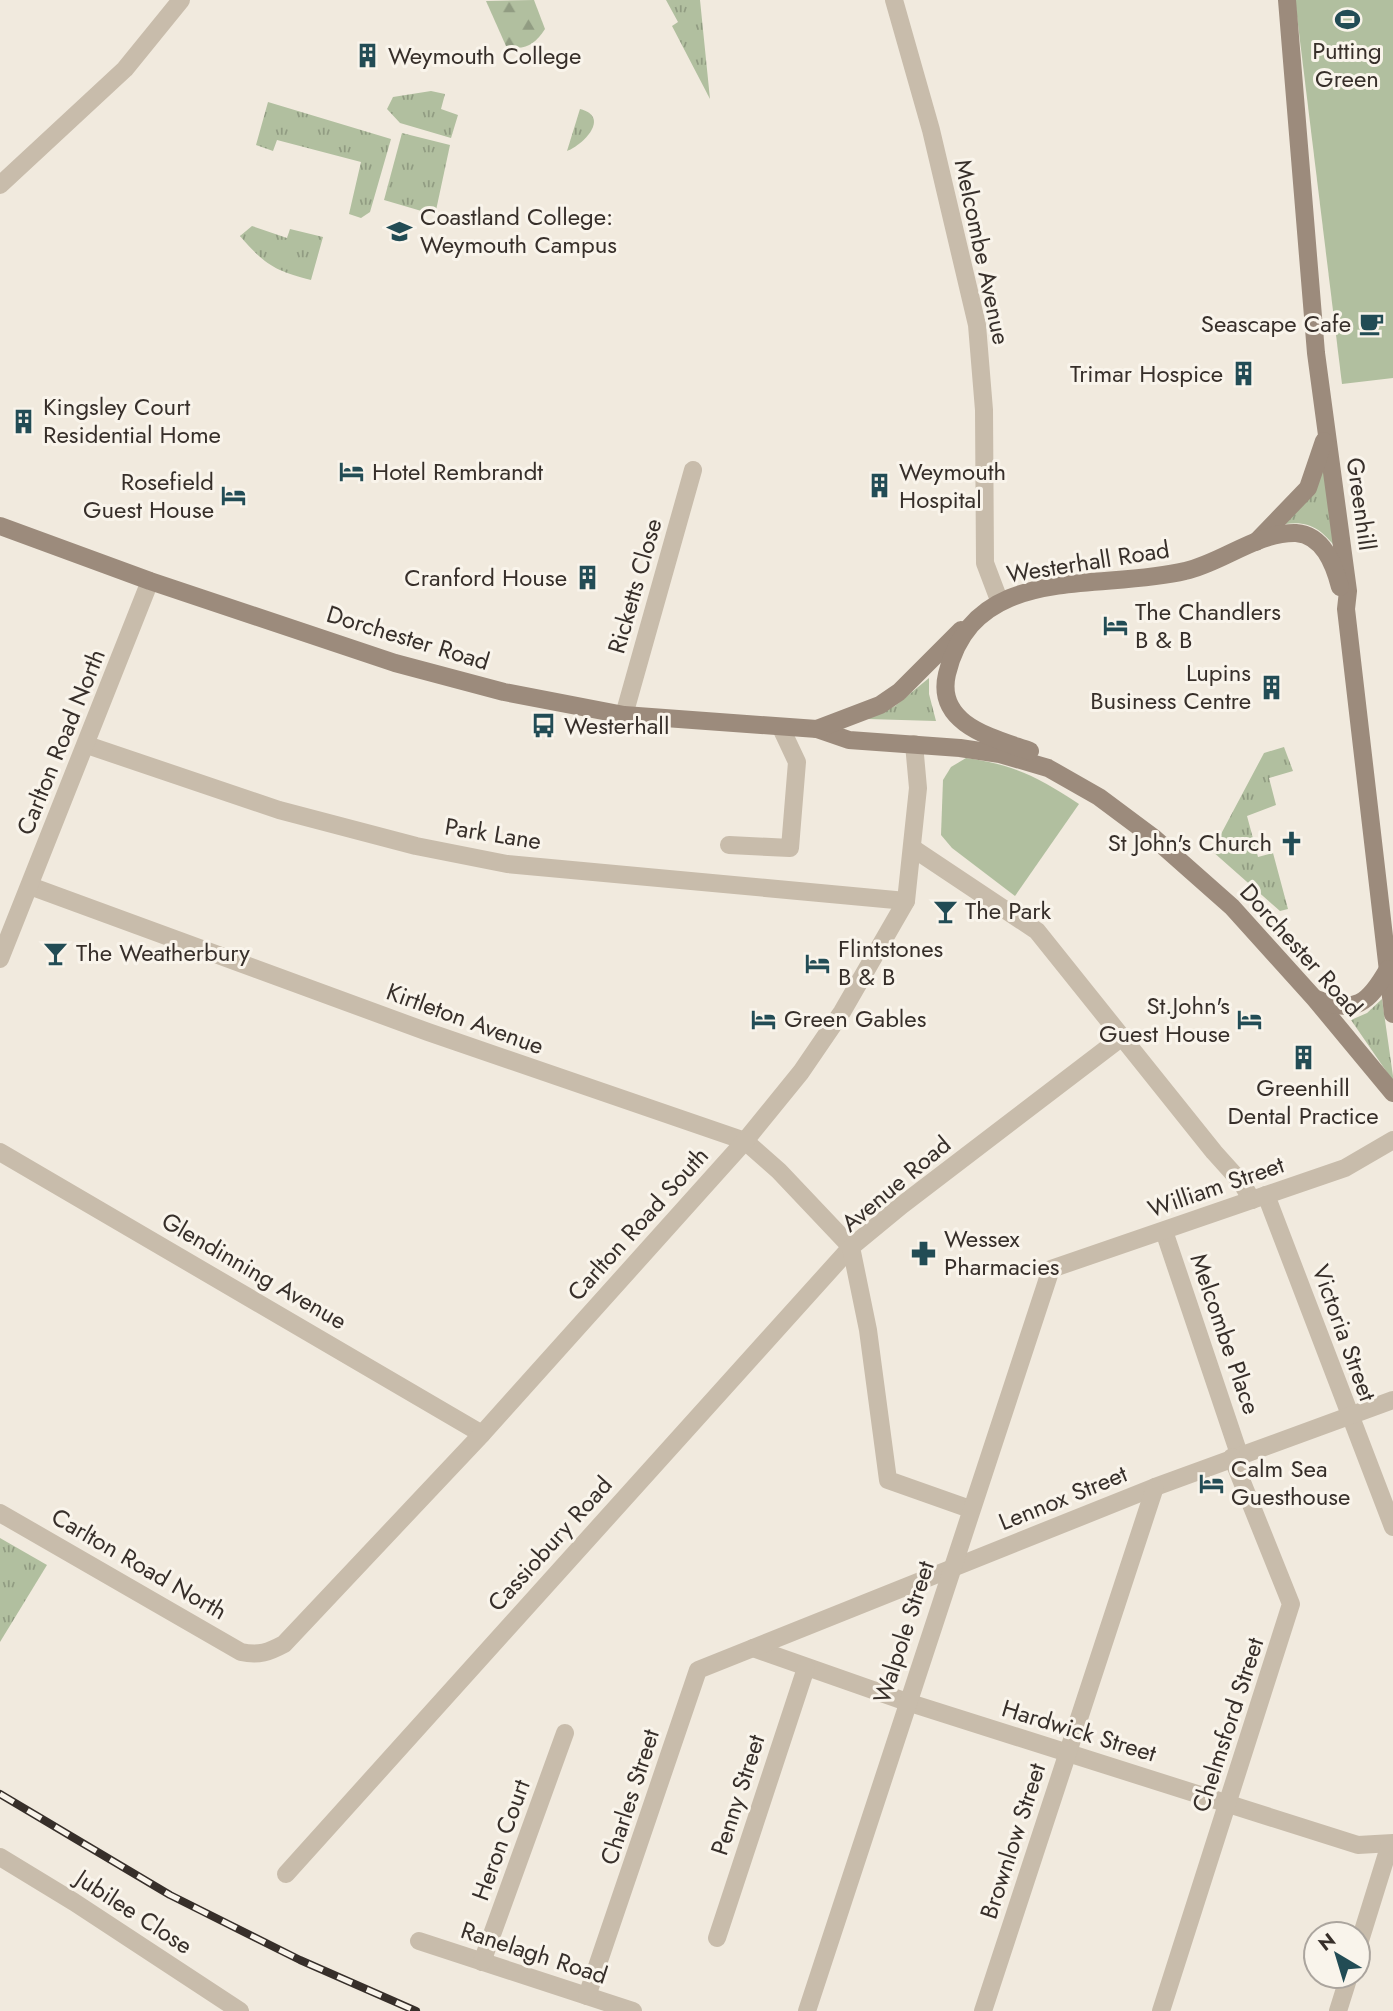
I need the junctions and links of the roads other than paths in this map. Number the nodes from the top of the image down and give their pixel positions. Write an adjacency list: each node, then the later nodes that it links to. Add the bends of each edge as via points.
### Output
1 (181, 0): 4 (street, via 125,69)
2 (894, 0): 10 (street, Melcombe Avenue, via 931,130 977,324 984,410 985,563)
3 (1287, 0): 5 (main road, Greenhill)
4 (0, 185)
5 (1326, 431): 8 (main road, Westerhall Road, via 1308,488); 11 (main road, Greenhill, via 1348,591)
6 (693, 470): 13 (street, Ricketts Close)
7 (0, 526): 9 (main road, Dorchester Road)
8 (1256, 542): 10 (main road, Westerhall Road, via 1185,572 1029,590); 11 (main road, Westerhall Road, via 1295,533 1311,537 1325,550)
9 (150, 582): 13 (main road, Dorchester Road, via 418,670); 17 (street, Carlton Road North)
10 (999, 600): 12 (main road, Westerhall Road)
11 (1346, 609): 24 (main road, Greenhill)
12 (972, 620): 15 (main road, Dorchester Road, via 899,692 880,705); 18 (main road, Westerhall Road, via 947,671 949,704 960,722 1030,751)
13 (624, 715): 14 (main road, Dorchester Road)
14 (781, 728): 15 (main road, Dorchester Road); 19 (street, via 797,762 790,848)
15 (817, 729): 16 (main road, Dorchester Road, via 849,740)
16 (914, 744): 18 (main road, Dorchester Road, via 1000,754); 20 (street, Carlton Road South, via 918,788)
17 (86, 745): 21 (street, Carlton Road North); 22 (street, Park Lane, via 279,810 455,854 507,863)
18 (1048, 768): 25 (main road, Dorchester Road, via 1099,797 1154,838 1232,907)
19 (729, 845)
20 (914, 849): 22 (street, Carlton Road South); 27 (street, Victoria Street, via 1037,931)
21 (30, 886): 23 (street, Carlton Road North); 30 (street, Kirtleton Avenue, via 441,1037)
22 (906, 901): 30 (street, Carlton Road South, via 842,1012)
23 (0, 959)
24 (1388, 969): 25 (main road, via 1372,997 1360,1003 1340,1008); 26 (main road, Greenhill)
25 (1315, 999): 28 (main road, Dorchester Road)
26 (1393, 1014)
27 (1122, 1037): 32 (street, Victoria Street, via 1214,1152); 34 (street, Avenue Road)
28 (1393, 1093)
29 (1393, 1140): 32 (street, William Street, via 1345,1168)
30 (745, 1141): 34 (street, Kirtleton Avenue); 38 (street, Carlton Road South)
31 (0, 1152): 38 (street, Glendinning Avenue)
32 (1259, 1198): 33 (street, William Street); 37 (street, Victoria Street)
33 (1164, 1231): 35 (street, William Street); 39 (street, Melcombe Place)
34 (851, 1247): 41 (street, Avenue Road, via 869,1330 888,1480); 54 (street, Cassiobury Road)
35 (1051, 1269): 41 (street, Walpole Street)
36 (1393, 1399): 37 (street, Lennox Street)
37 (1348, 1416): 39 (street, Lennox Street); 43 (street, Victoria Street)
38 (482, 1434): 46 (street, Carlton Road South, via 284,1644)
39 (1236, 1455): 40 (street, Lennox Street); 51 (street, Chelmsford Street, via 1291,1604)
40 (1155, 1487): 44 (street, Lennox Street); 50 (street, Brownlow Street)
41 (970, 1509): 44 (street, Walpole Street)
42 (0, 1513): 46 (street, Carlton Road North, via 241,1652)
43 (1393, 1527)
44 (951, 1570): 45 (street, Lennox Street); 48 (street, Walpole Street)
45 (753, 1648): 47 (street, Hardwick Street); 60 (street, Charles Street, via 698,1670)
46 (254, 1655)
47 (806, 1668): 48 (street, Hardwick Street); 56 (street, Penny Street)
48 (907, 1702): 50 (street, Hardwick Street); 63 (street, Walpole Street)
49 (565, 1733): 58 (street, Heron Court)
50 (1068, 1752): 51 (street, Hardwick Street); 64 (street, Brownlow Street)
51 (1229, 1804): 52 (street, Hardwick Street, via 1358,1845); 65 (street, Chelmsford Street)
52 (1392, 1844): 55 (street)
53 (0, 1857): 61 (street, Jubilee Close)
54 (286, 1874)
55 (1367, 1920)
56 (717, 1938)
57 (419, 1941): 58 (street, Ranelagh Road)
58 (482, 1962): 60 (street, Ranelagh Road)
59 (1345, 1990): 66 (street)
60 (587, 1996): 62 (street, Ranelagh Road)
61 (240, 2011)
62 (633, 2011)
63 (807, 2011)
64 (983, 2011)
65 (1161, 2011)
66 (1338, 2011)

